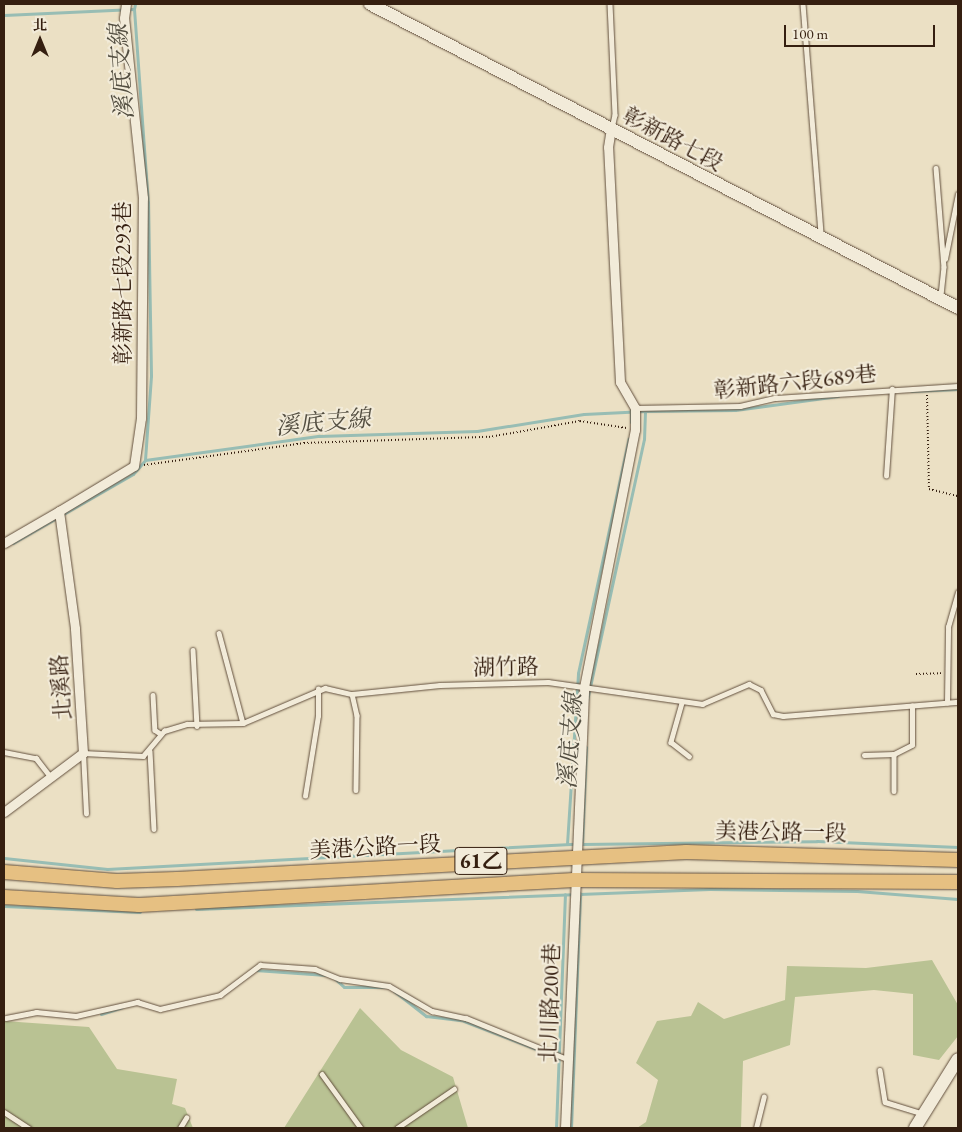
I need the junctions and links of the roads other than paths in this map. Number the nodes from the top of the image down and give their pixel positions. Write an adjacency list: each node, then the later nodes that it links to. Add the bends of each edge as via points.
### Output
1 (126, 4): 16 (street, 彰新路七段293巷, via 124,18 143,198 141,418 134,466)
2 (370, 4): 5 (street, 彰新路七段)
3 (610, 4): 5 (lane, via 616,115)
4 (803, 4): 8 (lane)
5 (611, 129): 8 (street, 彰新路七段); 14 (street, via 608,147 620,382)
6 (936, 168): 9 (lane)
7 (958, 194): 9 (lane)
8 (822, 239): 10 (street, 彰新路七段)
9 (944, 267): 10 (lane)
10 (941, 300): 11 (street, 彰新路七段)
11 (958, 308)
12 (958, 386): 13 (lane, 彰新路六段689巷)
13 (892, 388): 14 (lane, 彰新路六段689巷, via 776,398 740,406); 15 (lane)
14 (635, 408): 21 (street, 北川路200巷, via 635,430)
15 (886, 476)
16 (61, 515): 17 (street); 34 (street, 北溪路)
17 (4, 543)
18 (958, 592): 27 (lane, via 948,627)
19 (219, 633): 29 (lane)
20 (193, 650): 30 (lane)
21 (584, 687): 23 (lane, 湖竹路, via 548,682 440,685); 26 (lane, 湖竹路); 45 (street, 北川路200巷)
22 (318, 689): 23 (lane, 湖竹路); 29 (lane); 41 (lane, via 318,716)
23 (352, 694): 39 (lane, via 357,715)
24 (153, 695): 31 (lane, via 155,730)
25 (958, 702): 27 (lane, 湖竹路)
26 (682, 703): 28 (lane, 湖竹路, via 702,704 749,684 761,690 773,714 783,716); 37 (lane, via 671,742)
27 (947, 703): 28 (lane, 湖竹路)
28 (912, 706): 35 (lane, via 912,745)
29 (243, 723): 30 (lane)
30 (197, 726): 31 (lane, via 187,724)
31 (161, 734): 32 (lane)
32 (150, 751): 34 (lane, via 143,756); 44 (lane)
33 (4, 752): 38 (lane, via 30,760 36,758)
34 (83, 753): 38 (street); 43 (lane)
35 (894, 754): 36 (lane); 40 (lane)
36 (864, 755)
37 (689, 756)
38 (52, 778): 42 (street)
39 (356, 790)
40 (894, 791)
41 (305, 796)
42 (4, 812)
43 (86, 814)
44 (154, 829)
45 (574, 856): 46 (main road, 美港公路一段 / 61乙, via 789,852); 47 (main road, 美港公路一段 / 61乙, via 177,880 117,881); 48 (street, 北川路200巷)
46 (958, 860)
47 (4, 872)
48 (574, 880): 49 (main road, 美港公路一段 / 61乙); 50 (main road, 美港公路一段 / 61乙, via 184,904 69,904); 52 (street, 北川路200巷)
49 (958, 882)
50 (4, 897)
51 (6, 1018): 52 (lane, via 36,1012 76,1016 137,1002 160,1009 220,995 260,965 278,966 315,969 340,979 389,986 432,1011 466,1018)
52 (567, 1059): 65 (street, 北川路200巷)
53 (958, 1059): 59 (street)
54 (880, 1070): 59 (lane, via 885,1102)
55 (322, 1074): 63 (lane)
56 (454, 1089): 64 (lane)
57 (764, 1097): 66 (lane)
58 (4, 1112): 61 (lane)
59 (923, 1113): 67 (street)
60 (186, 1118): 62 (lane)
61 (29, 1128)
62 (180, 1128)
63 (361, 1128)
64 (397, 1128)
65 (565, 1128)
66 (756, 1128)
67 (915, 1128)

